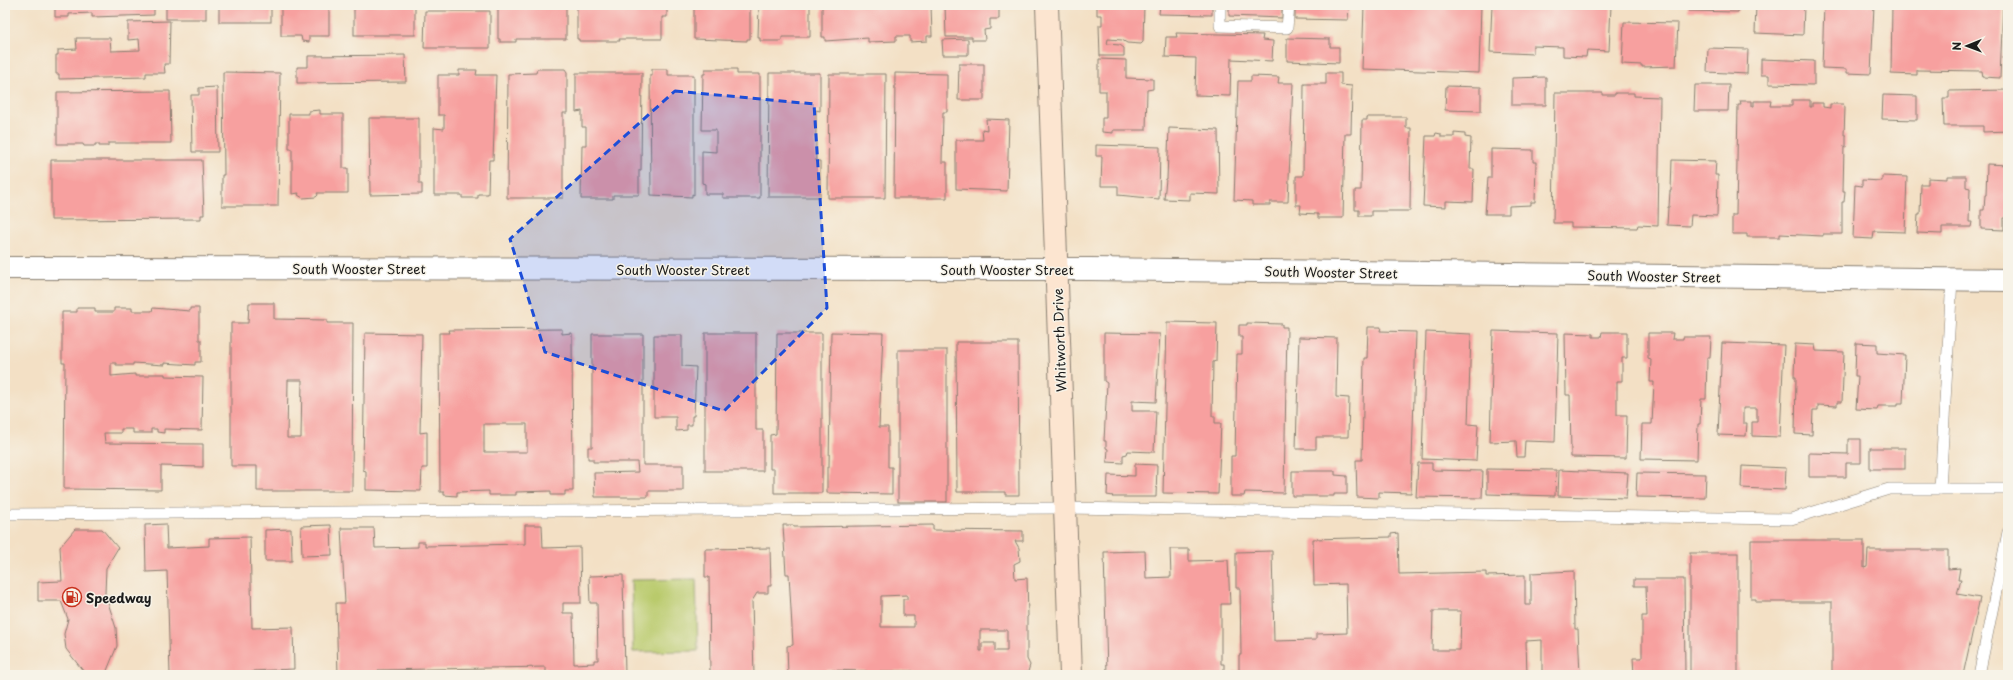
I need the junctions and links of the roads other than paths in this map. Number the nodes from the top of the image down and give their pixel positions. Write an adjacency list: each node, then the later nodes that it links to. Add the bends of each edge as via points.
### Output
1 (1047, 5): 5 (street, Whitworth Drive)
2 (1220, 5): 3 (lane, via 1220,26 1288,28)
3 (1289, 5)
4 (5, 268): 5 (street, South Wooster Street)
5 (1057, 269): 6 (street, South Wooster Street); 10 (street, Whitworth Drive)
6 (1952, 279): 7 (street, South Wooster Street); 8 (lane)
7 (2008, 280)
8 (1940, 489): 9 (lane); 10 (lane, via 1889,490 1791,519)
9 (2008, 489)
10 (1065, 508): 11 (lane); 13 (street, Whitworth Drive)
11 (5, 514)
12 (2008, 532): 14 (lane)
13 (1071, 675)
14 (1979, 675)

